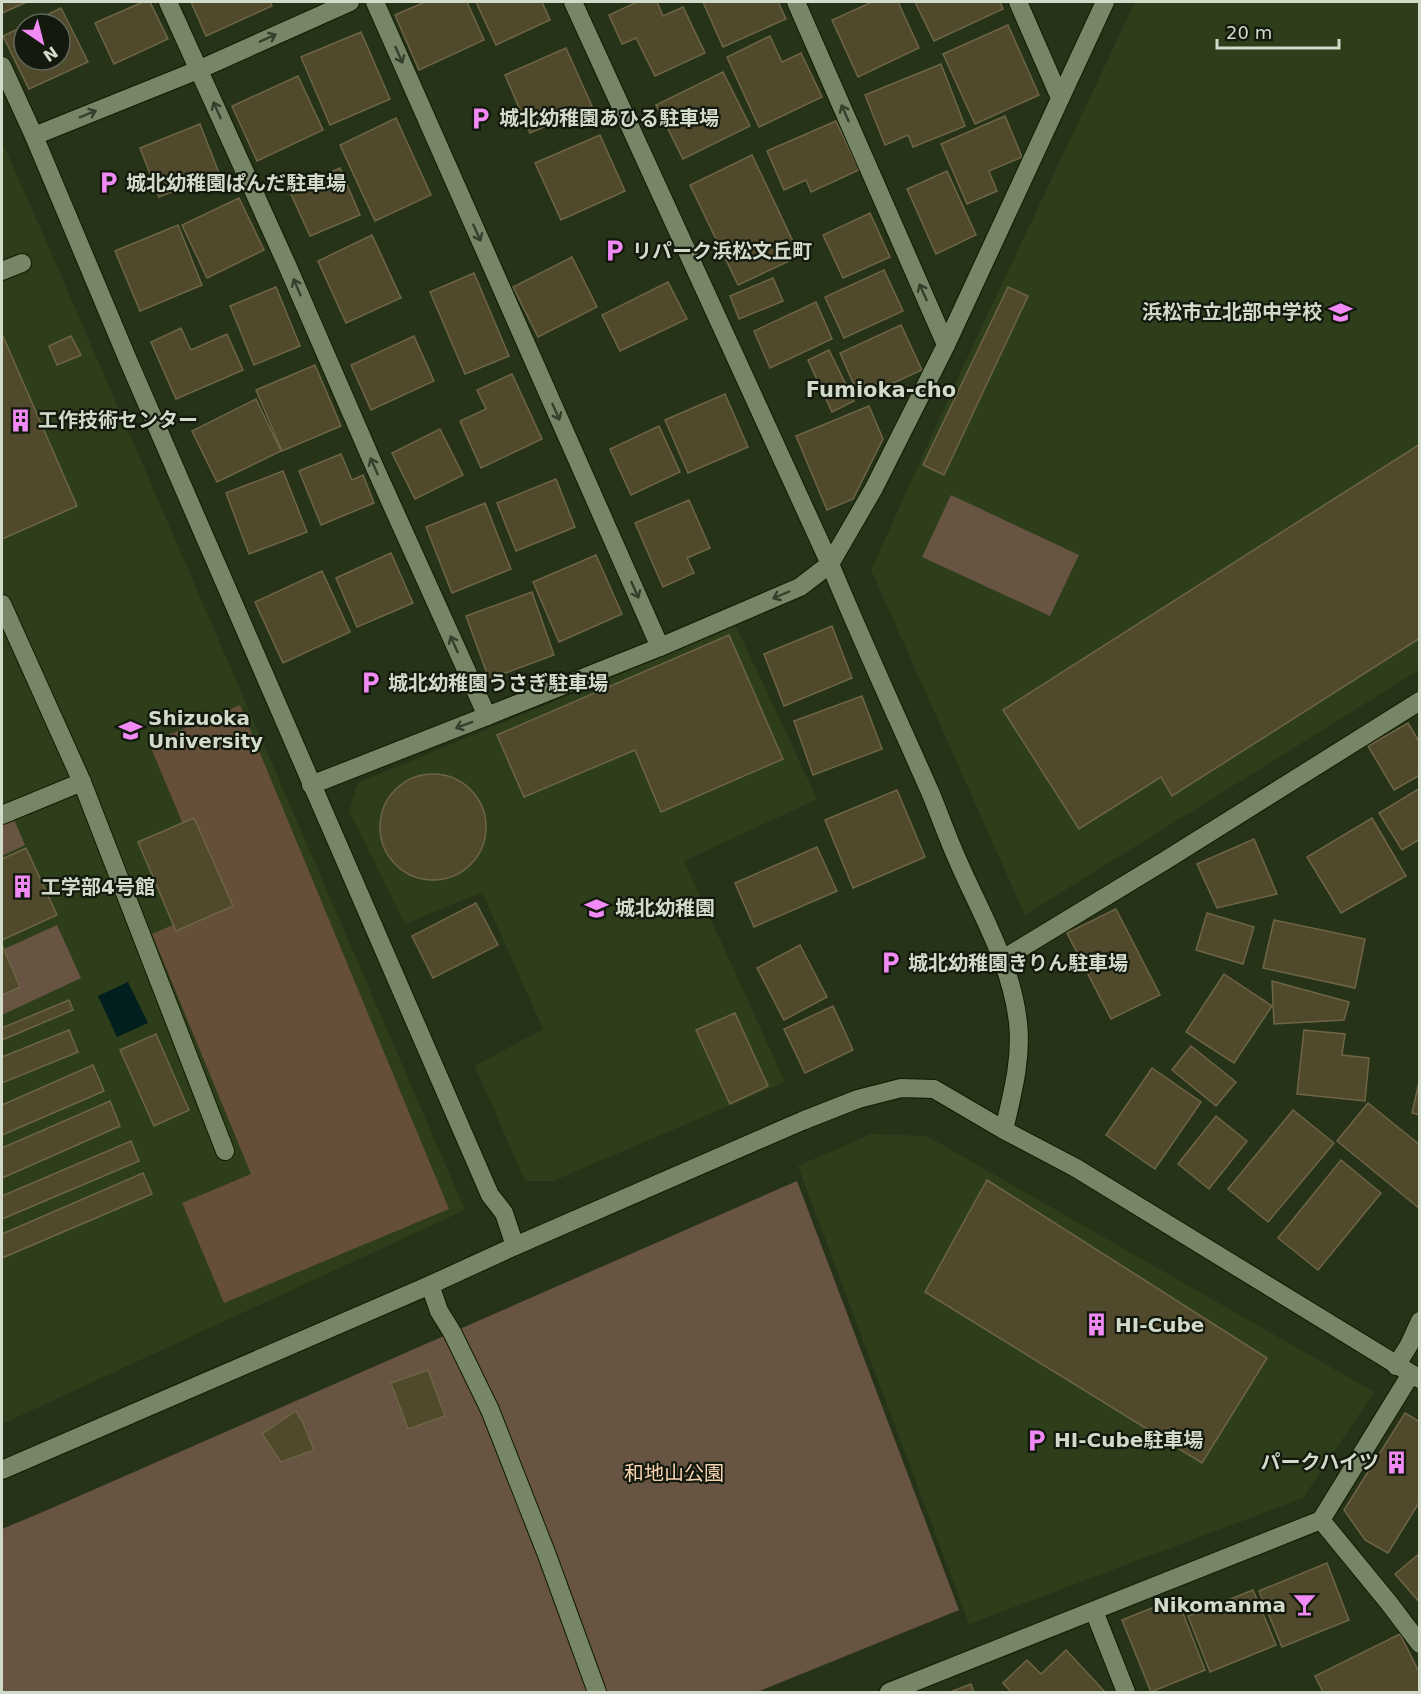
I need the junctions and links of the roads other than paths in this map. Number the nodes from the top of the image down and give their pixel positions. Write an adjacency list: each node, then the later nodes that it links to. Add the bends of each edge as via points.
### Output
1 (168, 2): 9 (street)
2 (350, 2): 9 (street, one-way to 2)
3 (375, 2): 17 (street, one-way to 17)
4 (573, 2): 15 (street)
5 (796, 2): 14 (street, one-way to 5)
6 (1018, 2): 10 (street)
7 (1105, 2): 10 (street)
8 (2, 66): 11 (street)
9 (198, 69): 11 (street, one-way to 9); 19 (street, one-way to 9)
10 (1060, 98): 14 (street)
11 (34, 136): 21 (street)
12 (22, 263): 13 (street)
13 (2, 272)
14 (946, 345): 15 (street, via 874,488)
15 (830, 564): 17 (street, one-way to 17, via 800,587); 23 (street)
16 (2, 604): 20 (street)
17 (660, 647): 19 (street)
18 (1419, 701): 23 (street)
19 (487, 717): 21 (street, one-way to 21)
20 (82, 782): 22 (street); 25 (street)
21 (311, 785): 26 (street, via 490,1195 504,1213)
22 (2, 815)
23 (1002, 959): 24 (street, via 1018,1023 1018,1060)
24 (1004, 1130): 26 (street, via 934,1089 901,1088 858,1099 802,1121); 29 (street, via 1076,1168)
25 (225, 1151)
26 (515, 1246): 27 (street)
27 (430, 1285): 30 (street); 34 (street, via 439,1311 490,1410)
28 (1419, 1322): 29 (street, via 1409,1345)
29 (1409, 1373): 31 (street)
30 (2, 1470)
31 (1321, 1520): 32 (street); 33 (street)
32 (1094, 1611): 35 (street); 36 (street)
33 (1419, 1644)
34 (597, 1692)
35 (889, 1692)
36 (1126, 1692)

